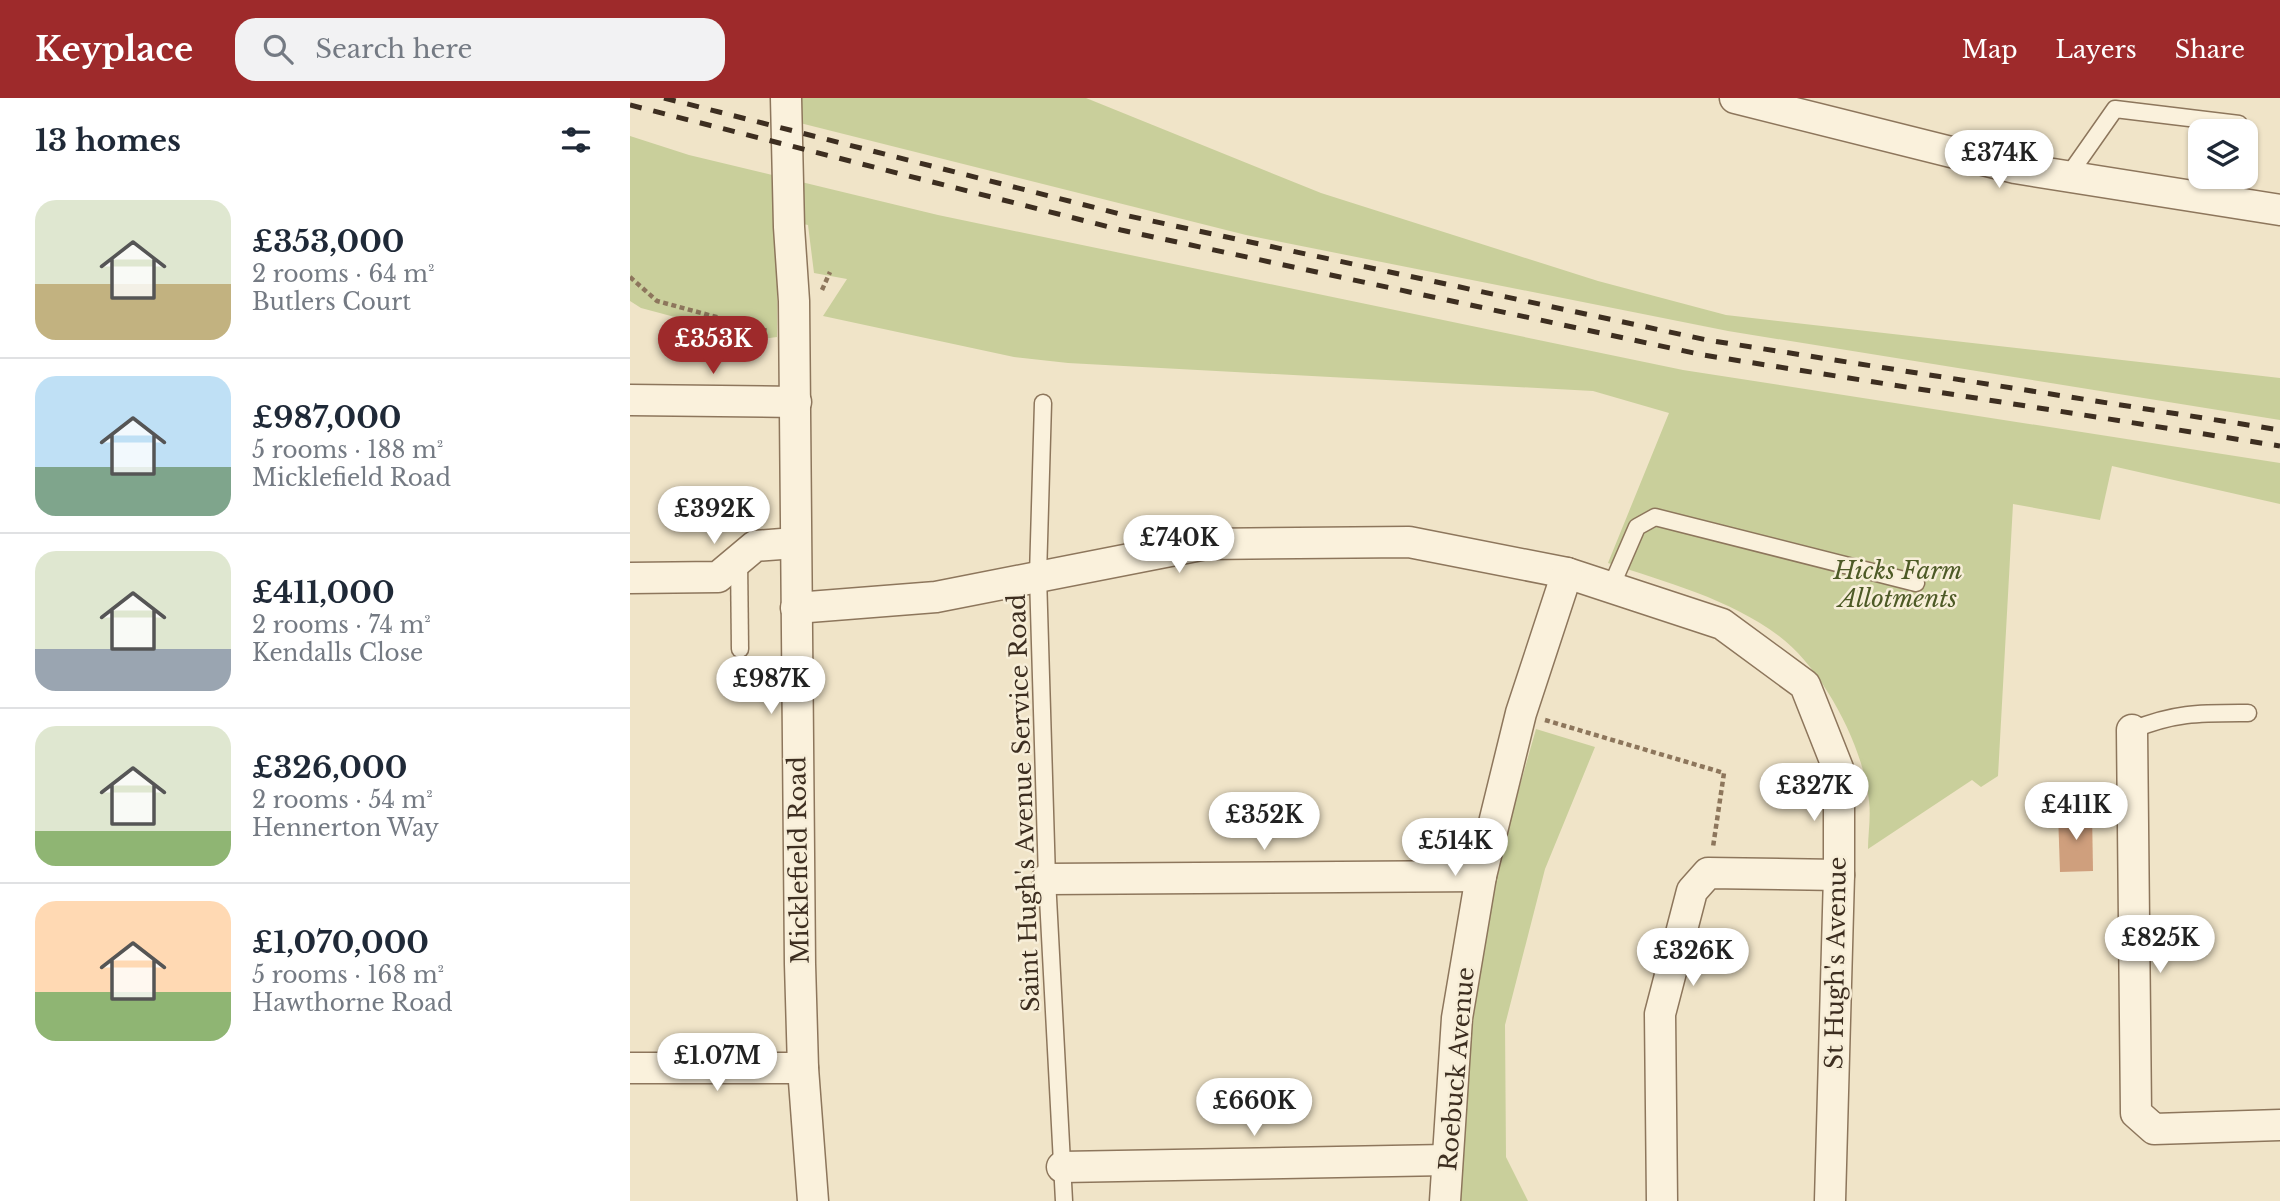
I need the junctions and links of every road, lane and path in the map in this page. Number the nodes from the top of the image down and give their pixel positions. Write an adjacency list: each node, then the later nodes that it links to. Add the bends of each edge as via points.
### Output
1 (786, 98): 7 (street, Micklefield Road)
2 (1752, 101): 4 (street)
3 (2198, 119): 4 (lane, via 2115,109)
4 (2068, 176): 5 (street)
5 (2280, 210)
6 (630, 277): 7 (path, via 657,301)
7 (794, 334): 9 (street, Micklefield Road)
8 (630, 400): 9 (street)
9 (796, 402): 11 (street, Micklefield Road)
10 (1043, 403): 14 (lane, Saint Hugh's Avenue Service Road)
11 (795, 543): 12 (street, via 755,546); 18 (street, Micklefield Road)
12 (739, 559): 15 (street, via 718,577); 19 (lane)
13 (1567, 573): 14 (street, St Hugh's Avenue, via 1409,542 1206,544); 17 (street, St Hugh's Avenue); 20 (street, Roebuck Avenue)
14 (1038, 576): 18 (street, St Hugh's Avenue, via 936,597); 26 (lane, Saint Hugh's Avenue Service Road)
15 (630, 578)
16 (1916, 583): 17 (lane, via 1656,517 1637,527)
17 (1611, 587): 24 (street, St Hugh's Avenue, via 1722,624 1805,685 1839,771)
18 (796, 608): 28 (street, Micklefield Road)
19 (740, 649)
20 (1521, 713): 23 (path, via 1724,774); 25 (street, Roebuck Avenue)
21 (2248, 713): 22 (lane, via 2162,717)
22 (2132, 730): 29 (street, via 2136,1113 2154,1129)
23 (1709, 873): 24 (street); 35 (street, via 1692,891 1660,1014)
24 (1839, 875): 36 (street, St Hugh's Avenue)
25 (1481, 876): 26 (street); 30 (street, Roebuck Avenue, via 1457,1018)
26 (1048, 879): 31 (lane, Saint Hugh's Avenue Service Road)
27 (630, 1068): 28 (street)
28 (803, 1068): 32 (street, Micklefield Road)
29 (2280, 1125)
30 (1446, 1160): 31 (street); 34 (street, Roebuck Avenue)
31 (1062, 1167): 33 (lane, Saint Hugh's Avenue Service Road)
32 (813, 1201)
33 (1064, 1201)
34 (1445, 1201)
35 (1662, 1201)
36 (1830, 1201)

